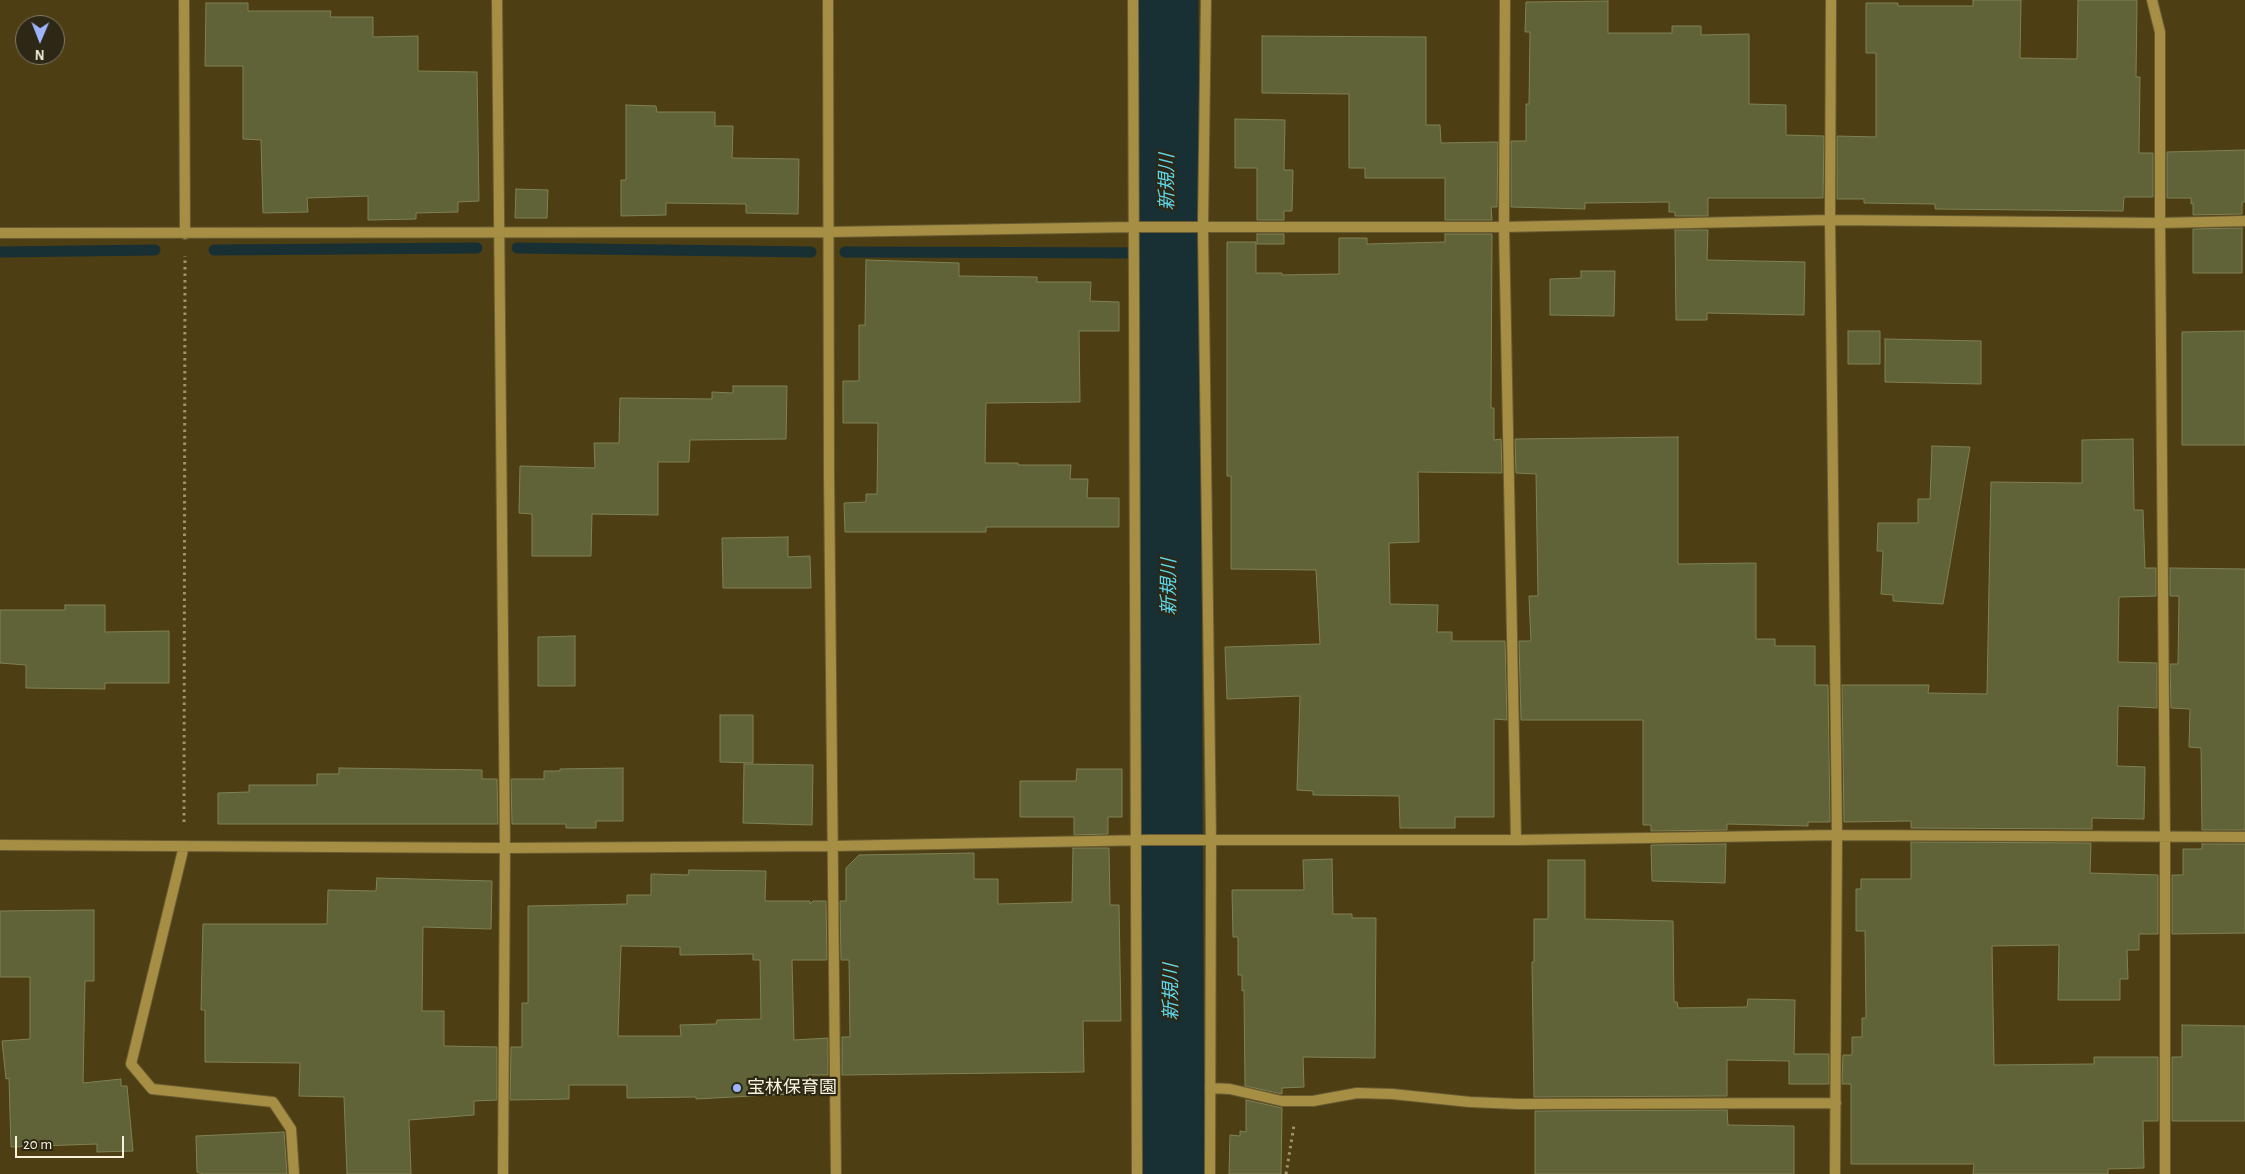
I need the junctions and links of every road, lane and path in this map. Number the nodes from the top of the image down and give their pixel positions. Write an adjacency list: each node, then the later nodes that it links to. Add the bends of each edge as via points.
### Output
1 (184, 0): 18 (street)
2 (497, 0): 15 (street)
3 (828, 0): 16 (street)
4 (1133, 0): 12 (street)
5 (1206, 0): 13 (street)
6 (1505, 0): 14 (street)
7 (1831, 0): 9 (street)
8 (2152, 0): 11 (street, via 2160,32)
9 (1830, 220): 11 (street); 14 (street); 19 (street)
10 (2245, 221): 11 (street)
11 (2160, 223): 21 (street)
12 (1139, 227): 13 (street); 16 (street); 22 (street, via 1134,242)
13 (1202, 227): 14 (street); 23 (street)
14 (1504, 227): 24 (street)
15 (499, 231): 16 (street); 18 (street); 28 (street)
16 (830, 232): 27 (street)
17 (0, 233): 18 (street)
18 (184, 234): 26 (path)
19 (1837, 835): 21 (street); 24 (street); 31 (street)
20 (2245, 836): 21 (street)
21 (2165, 837): 39 (street)
22 (1135, 840): 23 (street); 27 (street); 35 (street)
23 (1211, 840): 24 (street); 29 (street)
24 (1516, 840)
25 (0, 845): 26 (street)
26 (184, 846): 28 (street); 32 (street, via 131,1064 152,1089 272,1102 291,1129)
27 (832, 846): 28 (street); 34 (street)
28 (505, 848): 33 (street)
29 (1210, 1088): 30 (street); 36 (street)
30 (1298, 1101): 31 (street, via 1357,1093 1518,1104); 37 (path)
31 (1836, 1103): 38 (street)
32 (294, 1174)
33 (503, 1174)
34 (836, 1174)
35 (1137, 1174)
36 (1210, 1174)
37 (1286, 1174)
38 (1835, 1174)
39 (2165, 1174)

